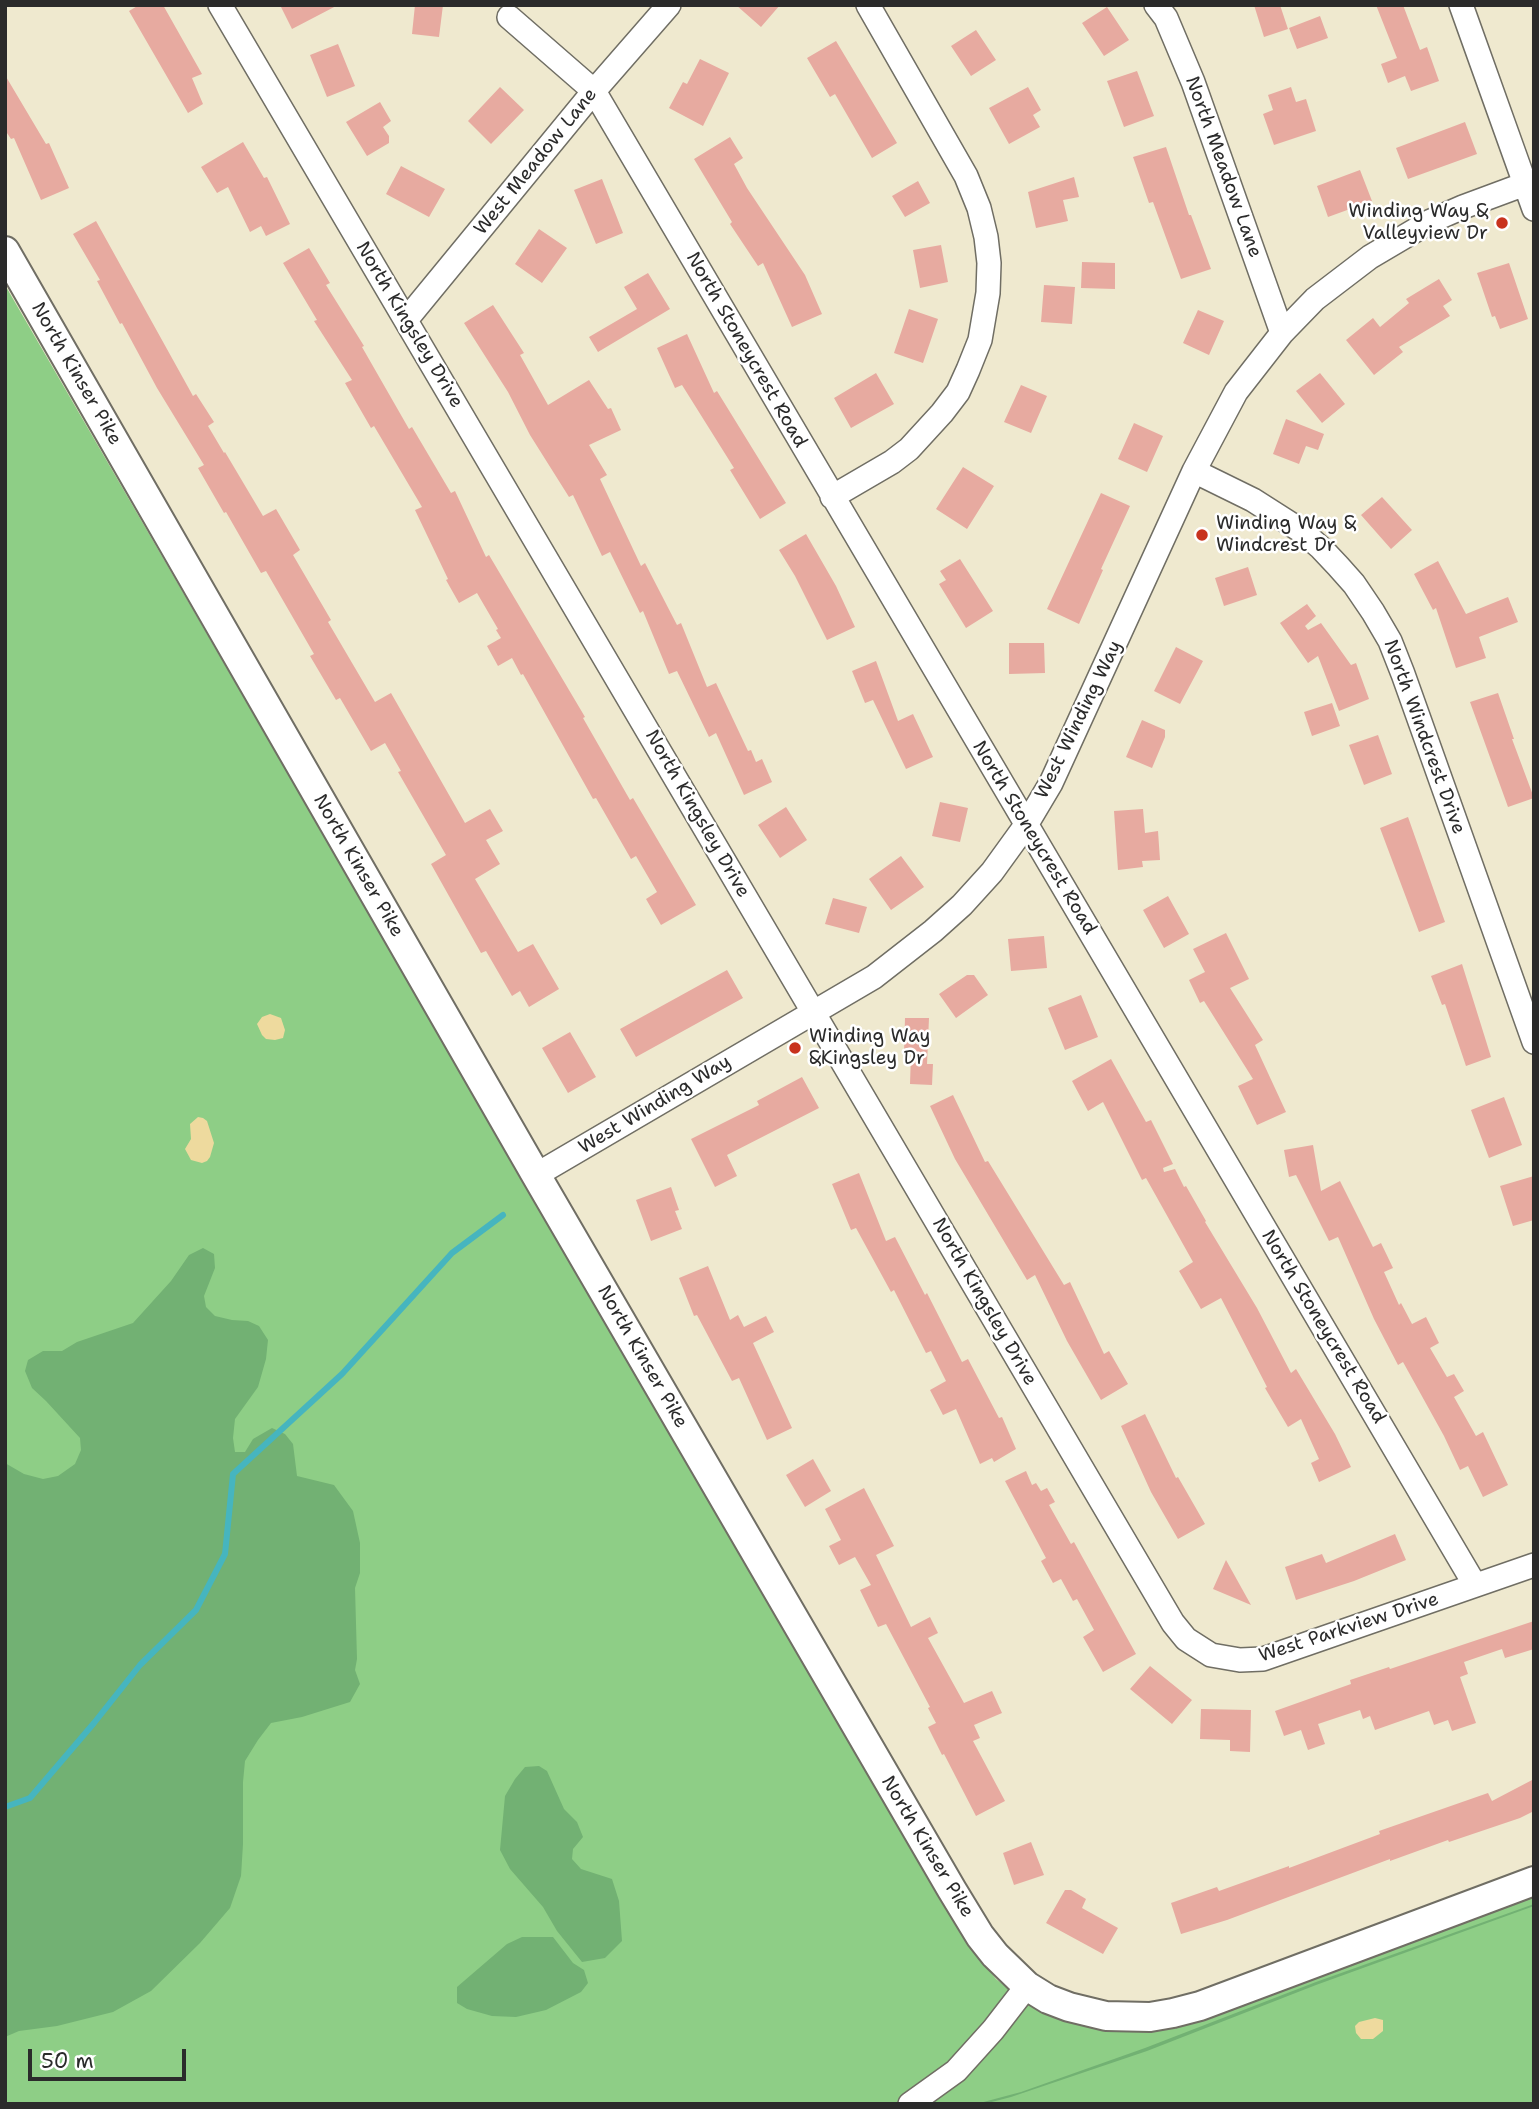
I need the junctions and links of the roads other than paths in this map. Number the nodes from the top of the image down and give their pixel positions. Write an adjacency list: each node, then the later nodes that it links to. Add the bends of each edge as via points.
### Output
1 (219, 5): 11 (street, North Kingsley Drive)
2 (669, 5): 7 (street, West Meadow Lane)
3 (868, 5): 14 (street, via 966,176 986,237 988,293 980,340 957,392 942,413 892,462)
4 (1156, 5): 12 (street, North Meadow Lane, via 1166,18 1192,82)
5 (1461, 5): 8 (street)
6 (509, 17): 7 (street, North Stoneycrest Road)
7 (593, 91): 11 (street, West Meadow Lane); 14 (street, North Stoneycrest Road)
8 (1525, 184): 9 (street); 12 (street, West Winding Way, via 1402,237 1315,299)
9 (1534, 209)
10 (5, 251): 18 (street, North Kinser Pike)
11 (406, 320): 16 (street, North Kingsley Drive)
12 (1282, 333): 13 (street, West Winding Way, via 1236,392)
13 (1194, 471): 15 (street, West Winding Way, via 1069,747); 17 (street, North Windcrest Drive, via 1300,530 1338,566 1373,612 1403,674)
14 (832, 497): 15 (street, North Stoneycrest Road)
15 (1026, 825): 16 (street, West Winding Way, via 992,872 933,931 874,976); 20 (street, North Stoneycrest Road)
16 (813, 1012): 18 (street, West Winding Way); 21 (street, North Kingsley Drive)
17 (1534, 1042)
18 (536, 1175): 23 (street, North Kinser Pike, via 952,1891 980,1936)
19 (1534, 1565): 20 (street, West Parkview Drive)
20 (1475, 1586): 21 (street, West Parkview Drive, via 1277,1656 1251,1661 1210,1655 1186,1639)
21 (1173, 1623)
22 (1534, 1881): 23 (street, North Kinser Pike, via 1173,2013 1106,2016 1069,2007)
23 (1027, 1986): 24 (street, via 956,2071)
24 (911, 2104)

